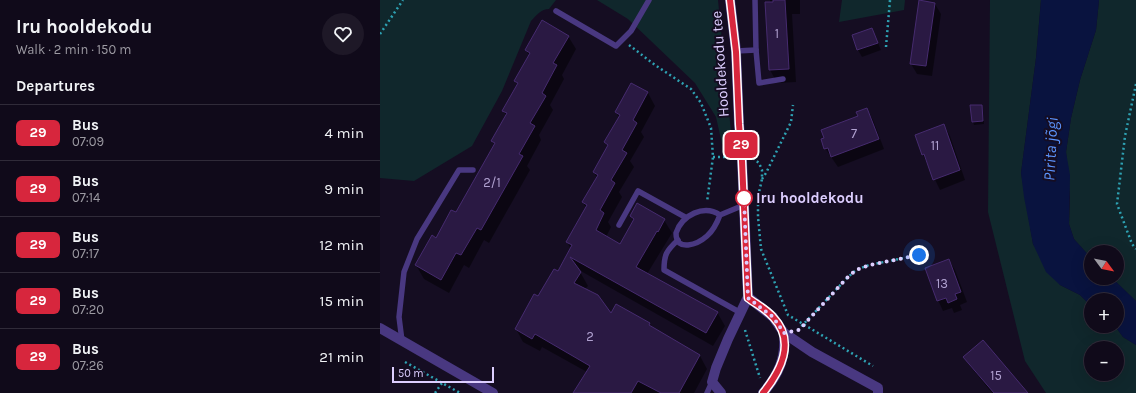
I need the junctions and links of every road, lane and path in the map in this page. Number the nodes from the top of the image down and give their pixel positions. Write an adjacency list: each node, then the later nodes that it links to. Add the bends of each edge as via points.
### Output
1 (403, 0): 7 (path)
2 (649, 0): 8 (lane)
3 (730, 0): 11 (street, Hooldekodu tee)
4 (756, 0): 10 (lane)
5 (890, 0): 9 (path)
6 (556, 11): 8 (lane, via 616,46)
7 (380, 34)
8 (622, 41): 15 (path, via 691,89 701,103 711,128)
9 (886, 47)
10 (756, 50): 11 (lane); 12 (lane, via 760,83)
11 (736, 52): 16 (street, Hooldekodu tee)
12 (783, 79)
13 (1136, 84): 25 (path, via 1124,136 1117,204)
14 (793, 105): 18 (path, via 791,122)
15 (713, 157): 16 (path); 20 (path)
16 (742, 157): 18 (path, via 754,159 759,163); 19 (street, Hooldekodu tee)
17 (473, 170): 32 (lane, via 459,170 417,239 404,272 399,317)
18 (762, 179): 29 (path, via 758,197 761,249 788,315)
19 (744, 205): 21 (lane); 27 (street, Hooldekodu tee)
20 (706, 211): 21 (lane, via 714,211); 22 (lane)
21 (720, 215): 24 (lane, via 708,236 697,243 687,246)
22 (685, 217): 23 (lane, via 638,191); 24 (lane, via 677,228)
23 (619, 225)
24 (678, 240): 28 (lane, via 664,257 664,270)
25 (1136, 249)
26 (919, 255): 29 (path, via 856,270)
27 (748, 298): 28 (street); 31 (street, via 773,317)
28 (741, 313): 36 (street); 42 (path)
29 (804, 325): 31 (path, via 799,330); 34 (path)
30 (380, 328): 32 (street)
31 (784, 333): 42 (street, via 782,364); 43 (street, via 812,352 878,388)
32 (402, 341): 39 (street)
33 (405, 362): 35 (path)
34 (872, 366)
35 (442, 382): 37 (path); 38 (path)
36 (712, 382): 40 (lane); 41 (street)
37 (435, 393)
38 (460, 393)
39 (493, 393)
40 (707, 393)
41 (722, 393)
42 (764, 393)
43 (878, 393)

